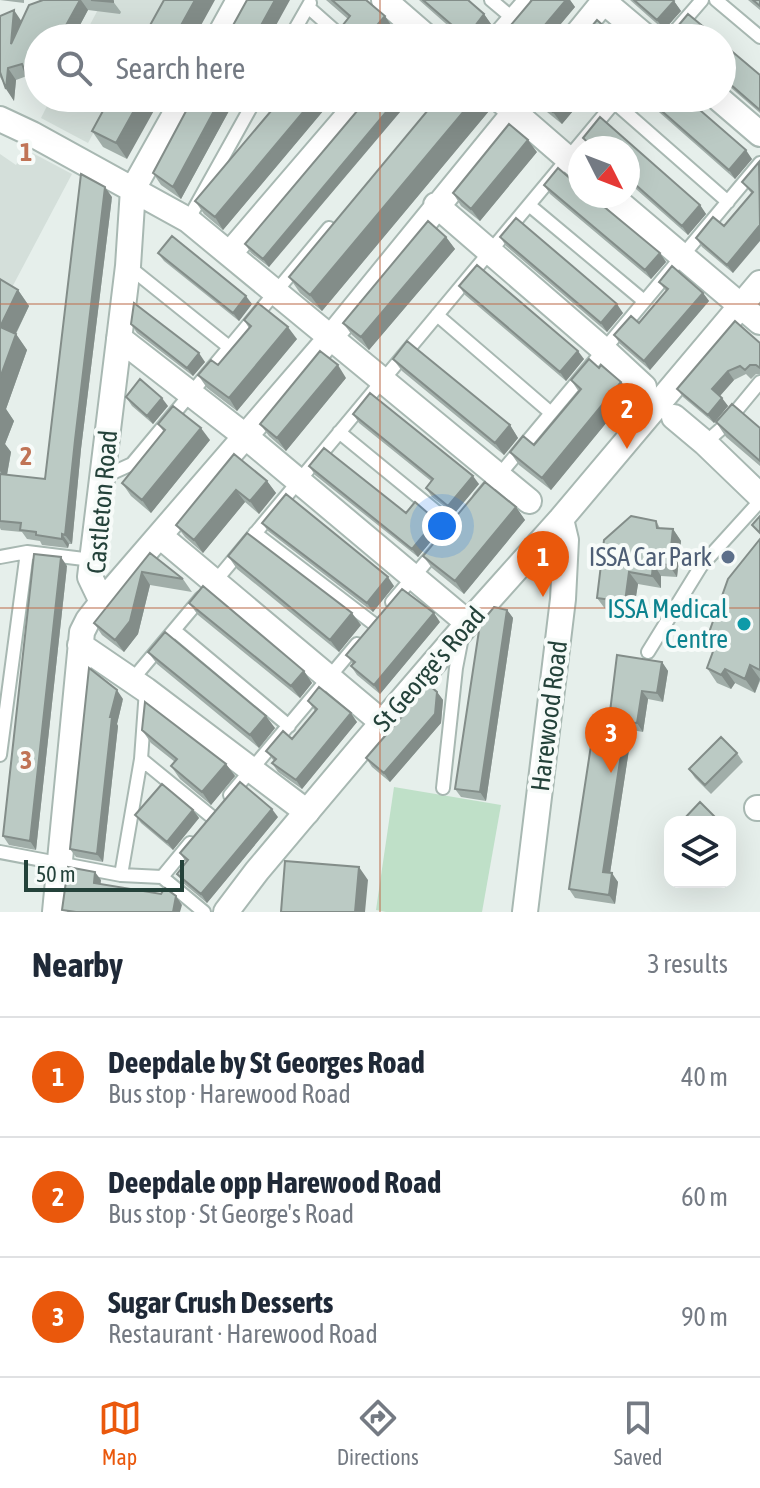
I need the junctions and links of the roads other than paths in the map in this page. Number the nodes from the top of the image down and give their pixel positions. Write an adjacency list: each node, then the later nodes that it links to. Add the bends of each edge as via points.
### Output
1 (239, 0): 10 (street)
2 (384, 0): 13 (street)
3 (491, 0): 9 (lane)
4 (524, 0): 9 (lane)
5 (702, 0): 17 (lane)
6 (716, 0): 18 (lane)
7 (604, 1): 15 (street); 16 (street)
8 (310, 3): 11 (lane); 12 (lane)
9 (510, 16): 14 (lane)
10 (226, 24)
11 (298, 24)
12 (330, 24)
13 (409, 24)
14 (503, 24)
15 (585, 24)
16 (631, 24)
17 (681, 24)
18 (760, 37)
19 (176, 112): 33 (street, Castleton Road)
20 (248, 112): 39 (lane)
21 (351, 112): 41 (street)
22 (505, 112): 35 (street)
23 (521, 112): 30 (street)
24 (608, 112): 29 (lane)
25 (629, 112): 34 (lane)
26 (734, 112): 28 (street)
27 (0, 119): 33 (street)
28 (760, 134)
29 (592, 136)
30 (568, 158)
31 (760, 163): 34 (lane)
32 (568, 169): 36 (lane)
33 (133, 189): 39 (street); 43 (street, Castleton Road)
34 (728, 202): 42 (lane)
35 (436, 205): 40 (street); 50 (street)
36 (529, 205): 40 (lane); 46 (lane)
37 (625, 208): 42 (street)
38 (339, 217): 45 (lane)
39 (188, 220): 41 (street)
40 (490, 252): 48 (lane); 53 (street)
41 (230, 253): 45 (street)
42 (682, 257): 46 (lane); 47 (street)
43 (128, 266): 51 (street, Castleton Road); 52 (lane)
44 (760, 283): 47 (street, St George's Road)
45 (275, 292): 50 (street); 52 (lane)
46 (644, 301): 53 (lane)
47 (741, 306): 49 (street); 72 (street, St George's Road)
48 (437, 315): 54 (lane); 60 (lane)
49 (760, 322)
50 (331, 337): 54 (street); 63 (street)
51 (119, 338): 57 (street); 66 (street, Castleton Road)
52 (229, 347): 57 (lane)
53 (604, 350): 56 (street); 60 (lane)
54 (382, 380): 62 (lane); 65 (street)
55 (760, 382): 58 (lane)
56 (644, 387)
57 (190, 394): 63 (street); 66 (lane, via 132,464)
58 (749, 395): 59 (lane); 64 (lane)
59 (760, 404)
60 (551, 413): 65 (lane)
61 (674, 417): 64 (street)
62 (339, 432): 67 (lane); 73 (lane)
63 (245, 436): 67 (street); 75 (street)
64 (705, 443): 68 (street)
65 (498, 475): 69 (street); 70 (lane)
66 (101, 478): 78 (street, Castleton Road)
67 (298, 481): 74 (lane); 79 (street)
68 (760, 498): 86 (lane, via 701,566)
69 (529, 501)
70 (475, 503)
71 (465, 515): 73 (lane)
72 (561, 519): 83 (street, St George's Road); 104 (street, Harewood Road, via 566,540 563,599)
73 (455, 527): 79 (lane)
74 (255, 533): 80 (lane); 82 (lane)
75 (160, 536): 80 (street); 81 (street)
76 (27, 552): 77 (lane); 78 (lane); 91 (lane)
77 (0, 557)
78 (92, 560): 81 (street, Castleton Road, via 90,577)
79 (413, 577): 82 (lane); 83 (street)
80 (215, 581): 84 (lane); 87 (street)
81 (102, 602): 85 (street, Castleton Road, via 88,620)
82 (374, 624): 87 (lane)
83 (465, 626): 89 (street, St George's Road); 94 (lane)
84 (174, 630): 88 (lane); 90 (lane)
85 (80, 645): 88 (street); 98 (street, Castleton Road)
86 (648, 652)
87 (329, 677): 89 (street); 90 (lane)
88 (139, 685): 92 (lane); 93 (street)
89 (383, 723): 95 (street, St George's Road)
90 (289, 726): 93 (lane)
91 (0, 755)
92 (141, 759): 96 (lane); 99 (lane)
93 (252, 769): 95 (street); 96 (lane)
94 (443, 788)
95 (307, 812): 103 (street, St George's Road)
96 (212, 817): 100 (lane)
97 (0, 852): 98 (lane)
98 (59, 863): 99 (lane); 101 (street, Castleton Road)
99 (121, 875): 100 (lane)
100 (162, 877): 102 (lane)
101 (55, 912)
102 (204, 912)
103 (226, 912)
104 (525, 912)

